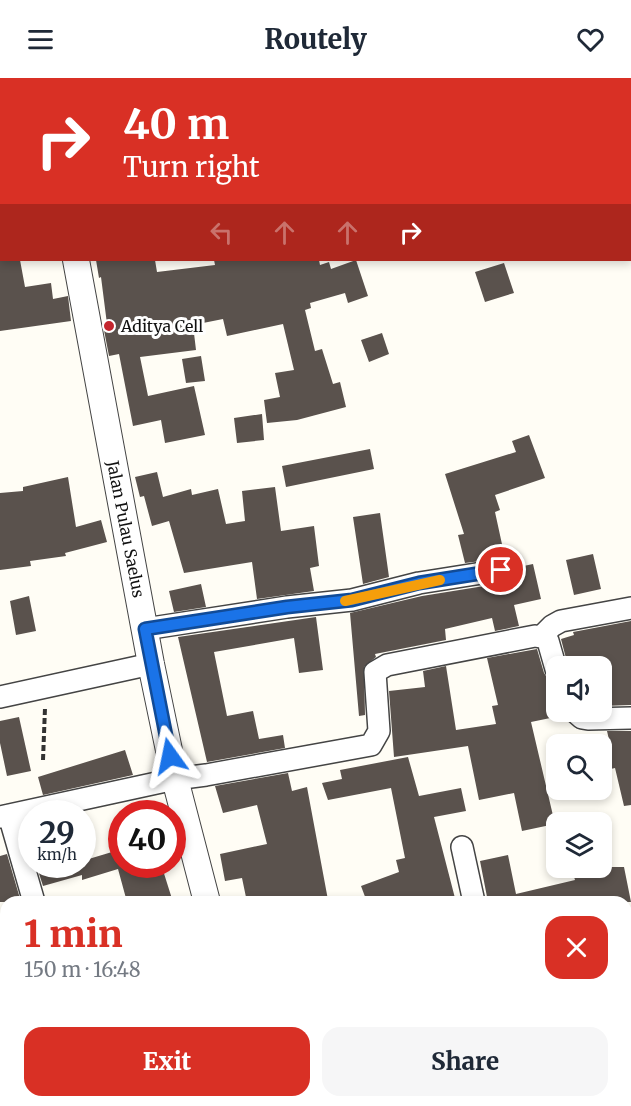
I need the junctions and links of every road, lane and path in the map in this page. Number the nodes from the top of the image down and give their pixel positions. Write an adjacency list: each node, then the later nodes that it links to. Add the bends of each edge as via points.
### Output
1 (76, 261): 4 (street, Jalan Pulau Saelus)
2 (501, 570): 4 (street, via 419,583 352,600)
3 (631, 608): 5 (street, via 561,621)
4 (145, 629): 7 (street, Jalan Pulau Saelus)
5 (541, 637): 6 (street, via 548,641); 13 (street, via 378,669 375,672 379,732 371,745)
6 (552, 656)
7 (151, 664): 8 (street); 13 (street, Jalan Pulau Saelus)
8 (47, 687): 9 (street); 12 (path)
9 (0, 697)
10 (612, 718): 11 (street)
11 (631, 718)
12 (43, 760)
13 (175, 779): 14 (street); 17 (street, Jalan Pulau Saelus)
14 (4, 816): 16 (street)
15 (462, 847): 18 (street)
16 (32, 896)
17 (205, 896)
18 (473, 896)

